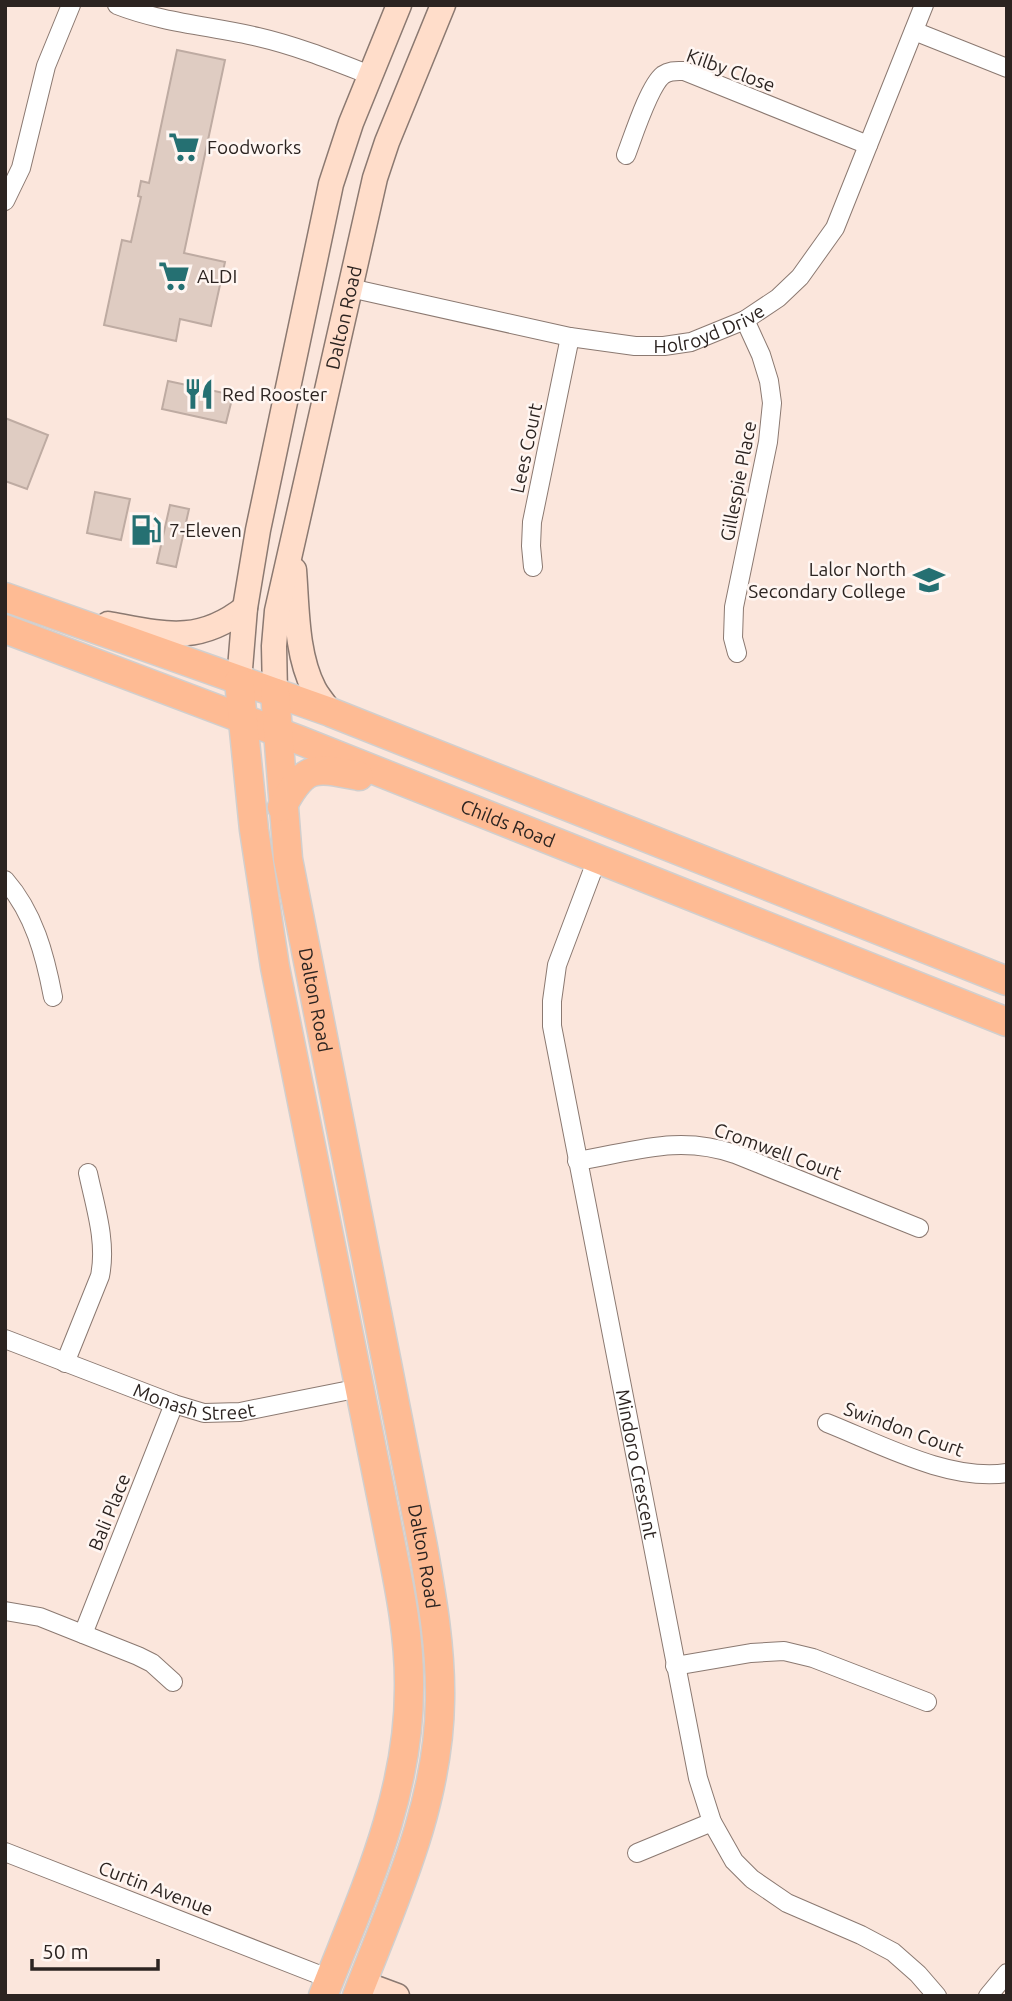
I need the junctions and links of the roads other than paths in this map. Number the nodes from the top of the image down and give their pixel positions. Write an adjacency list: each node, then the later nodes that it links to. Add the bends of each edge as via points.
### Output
1 (71, 5): 13 (street, via 46,66 22,168)
2 (117, 5): 7 (street)
3 (187, 5): 7 (street)
4 (399, 5): 10 (main road, Dalton Road)
5 (443, 5): 15 (main road, Dalton Road, via 375,177)
6 (924, 5): 8 (street, Holroyd Drive)
7 (182, 24): 10 (street, via 260,37)
8 (914, 31): 9 (street); 11 (street, Holroyd Drive)
9 (1007, 68)
10 (370, 75): 14 (main road, Dalton Road, via 334,173)
11 (868, 145): 12 (street, Kilby Close, via 684,71 673,71 664,74 652,90); 16 (street, Holroyd Drive, via 835,228 819,253 778,298)
12 (626, 155)
13 (5, 201)
14 (311, 278): 15 (main road, Holroyd Drive); 21 (main road, Dalton Road)
15 (350, 288): 17 (street, Holroyd Drive); 18 (main road, Dalton Road)
16 (745, 320): 17 (street, Holroyd Drive, via 691,342 664,346); 24 (street, Gillespie Place, via 761,355 772,403 734,607)
17 (570, 337): 19 (street, Lees Court, via 532,522)
18 (292, 541): 26 (main road, Dalton Road, via 277,611); 27 (main road, via 307,672)
19 (533, 568)
20 (5, 597): 22 (main road, Childs Road)
21 (245, 608): 22 (main road, via 212,629 176,634); 25 (main road, Dalton Road)
22 (63, 616): 25 (main road, Childs Road)
23 (5, 629): 28 (main road, Childs Road)
24 (737, 653)
25 (239, 681): 26 (main road, Childs Road); 28 (main road, Dalton Road)
26 (275, 694): 27 (main road, Childs Road); 29 (main road, Dalton Road)
27 (330, 712): 32 (main road, Childs Road)
28 (242, 719): 29 (main road, Childs Road); 44 (main road, Dalton Road, via 258,866 275,967)
29 (278, 732): 30 (main road, Childs Road); 31 (main road, Dalton Road)
30 (407, 785): 31 (main road, via 314,771 294,785); 33 (main road, Childs Road)
31 (282, 807): 43 (main road, Dalton Road, via 308,968)
32 (610, 823): 33 (main road, Mindoro Crescent); 35 (main road, Childs Road)
33 (597, 859): 37 (main road, Childs Road); 38 (street, Mindoro Crescent, via 557,965 552,1001 555,1051)
34 (5, 880): 36 (street, via 36,930)
35 (1007, 981)
36 (53, 997)
37 (1007, 1022)
38 (577, 1161): 40 (street, Cromwell Court, via 676,1144 706,1146); 50 (street, Mindoro Crescent)
39 (88, 1173): 42 (street, via 103,1261)
40 (919, 1228)
41 (5, 1339): 42 (street, Monash Street)
42 (65, 1363): 45 (street, Monash Street)
43 (391, 1382): 44 (main road, Monash Street); 58 (main road, Dalton Road, via 436,1623 440,1699 425,1811)
44 (360, 1388): 45 (street, Monash Street, via 240,1412 204,1413); 57 (main road, Dalton Road, via 404,1620 409,1709 390,1822)
45 (174, 1404): 49 (street, Bali Place)
46 (827, 1423): 47 (street, Swindon Court, via 945,1469 979,1476)
47 (1007, 1473)
48 (5, 1611): 49 (street, via 31,1615)
49 (83, 1634): 51 (street, via 145,1659)
50 (676, 1666): 52 (street, via 784,1651); 53 (street, Mindoro Crescent, via 698,1777)
51 (173, 1682)
52 (927, 1702)
53 (712, 1822): 55 (street); 60 (street, Mindoro Crescent, via 734,1861 752,1879 787,1903 893,1952)
54 (5, 1852): 57 (street, Curtin Avenue)
55 (637, 1853)
56 (1007, 1973): 61 (street)
57 (326, 1987)
58 (359, 1989): 59 (main road)
59 (397, 1996)
60 (937, 1996)
61 (988, 1996)

